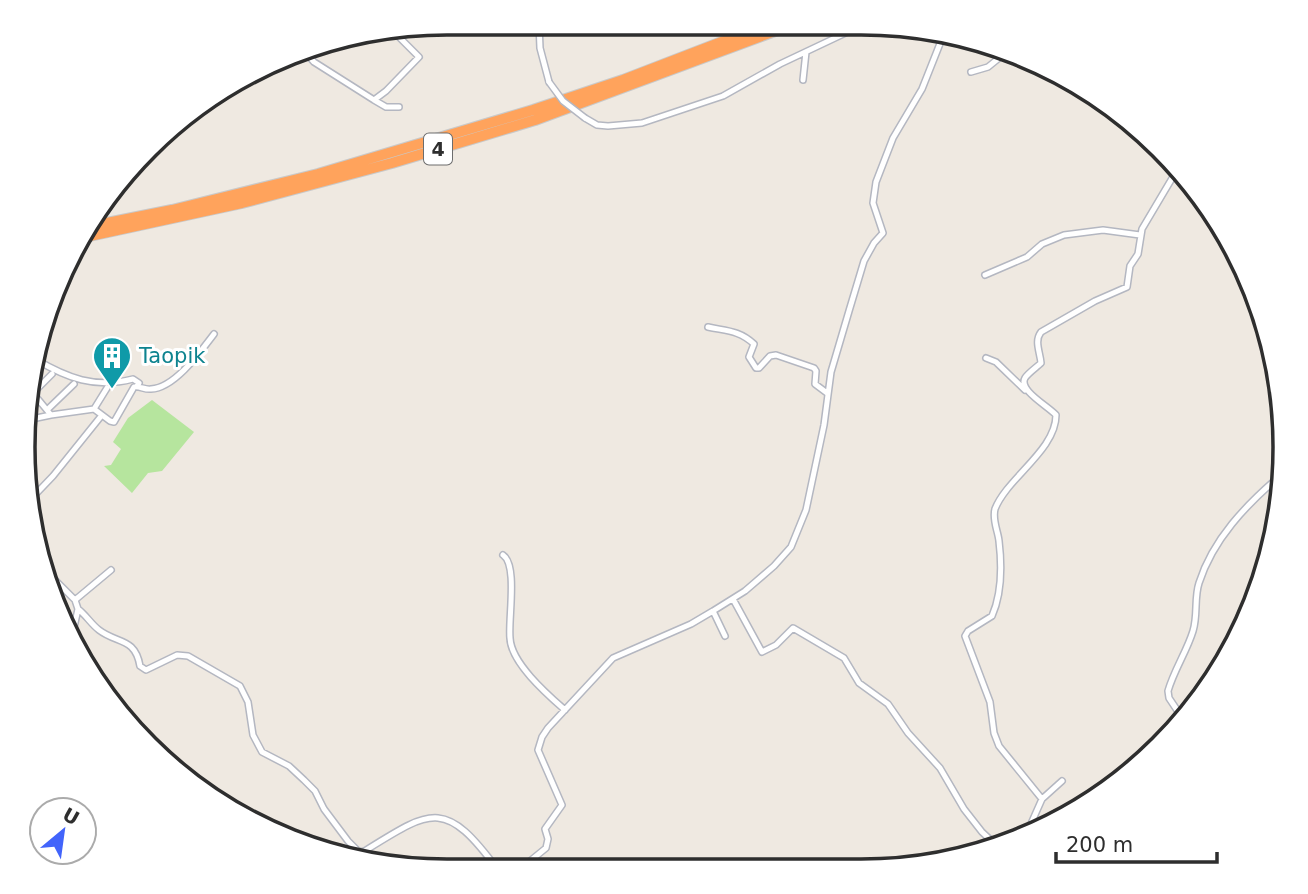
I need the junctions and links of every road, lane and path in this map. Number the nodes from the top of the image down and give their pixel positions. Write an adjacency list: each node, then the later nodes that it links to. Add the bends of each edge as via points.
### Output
1 (539, 35): 7 (street, bridge, via 549,82 585,118 608,126 642,123 723,96)
2 (740, 35): 15 (highway, 4, via 533,110 318,174)
3 (764, 35): 17 (highway, 4, via 536,120 242,203)
4 (841, 35): 7 (street)
5 (400, 38): 12 (street, via 419,57)
6 (940, 43): 29 (street, via 879,171 873,203 883,233 864,261)
7 (806, 52): 11 (street)
8 (312, 58): 12 (street)
9 (998, 59): 10 (street)
10 (971, 72)
11 (803, 80)
12 (374, 100): 13 (street, via 386,107)
13 (399, 107)
14 (1173, 177): 16 (street)
15 (100, 224)
16 (1140, 234): 18 (street, via 1103,230 1064,235); 28 (street, via 1127,287 1040,333 1041,363 1025,378)
17 (94, 235)
18 (985, 275)
19 (708, 327): 29 (street, via 729,329 751,341 749,357 756,368 776,355 814,368 815,384)
20 (214, 334): 26 (street, via 176,377 151,389)
21 (986, 358): 28 (street)
22 (44, 364): 26 (street, via 82,382 133,379)
23 (52, 374): 25 (street)
24 (74, 384): 32 (street)
25 (40, 386)
26 (137, 386): 33 (street, via 114,422)
27 (107, 388): 31 (street)
28 (1025, 390): 49 (street, via 1053,412 1055,426 996,507 1001,572 998,597 992,616 965,636 990,702 999,746)
29 (827, 393): 40 (street, via 806,510 795,541 774,566)
30 (38, 399): 32 (street)
31 (94, 409): 32 (street); 33 (street)
32 (50, 412): 34 (street)
33 (102, 415): 36 (street)
34 (36, 418)
35 (1271, 485): 47 (street, via 1227,529 1199,582 1194,626 1168,691)
36 (38, 492)
37 (503, 555): 46 (street, via 512,576 510,643 529,674)
38 (111, 570): 41 (street)
39 (59, 584): 41 (street)
40 (733, 598): 43 (street); 51 (street, via 762,652 793,628 844,658 859,683 893,710 940,768 964,809)
41 (75, 600): 42 (street)
42 (78, 609): 44 (street); 52 (street, via 101,632 129,643 146,670 177,654 240,686 262,752 289,766 315,791)
43 (713, 611): 45 (street); 46 (street, via 613,658)
44 (75, 624)
45 (725, 636)
46 (565, 710): 55 (street, via 545,732 538,750 562,804 547,827 546,848)
47 (1178, 711)
48 (1062, 781): 49 (street)
49 (1042, 799): 50 (street)
50 (1032, 822)
51 (989, 838)
52 (355, 848)
53 (365, 851): 54 (street, via 398,829 440,817 457,825)
54 (489, 859)
55 (532, 859)

